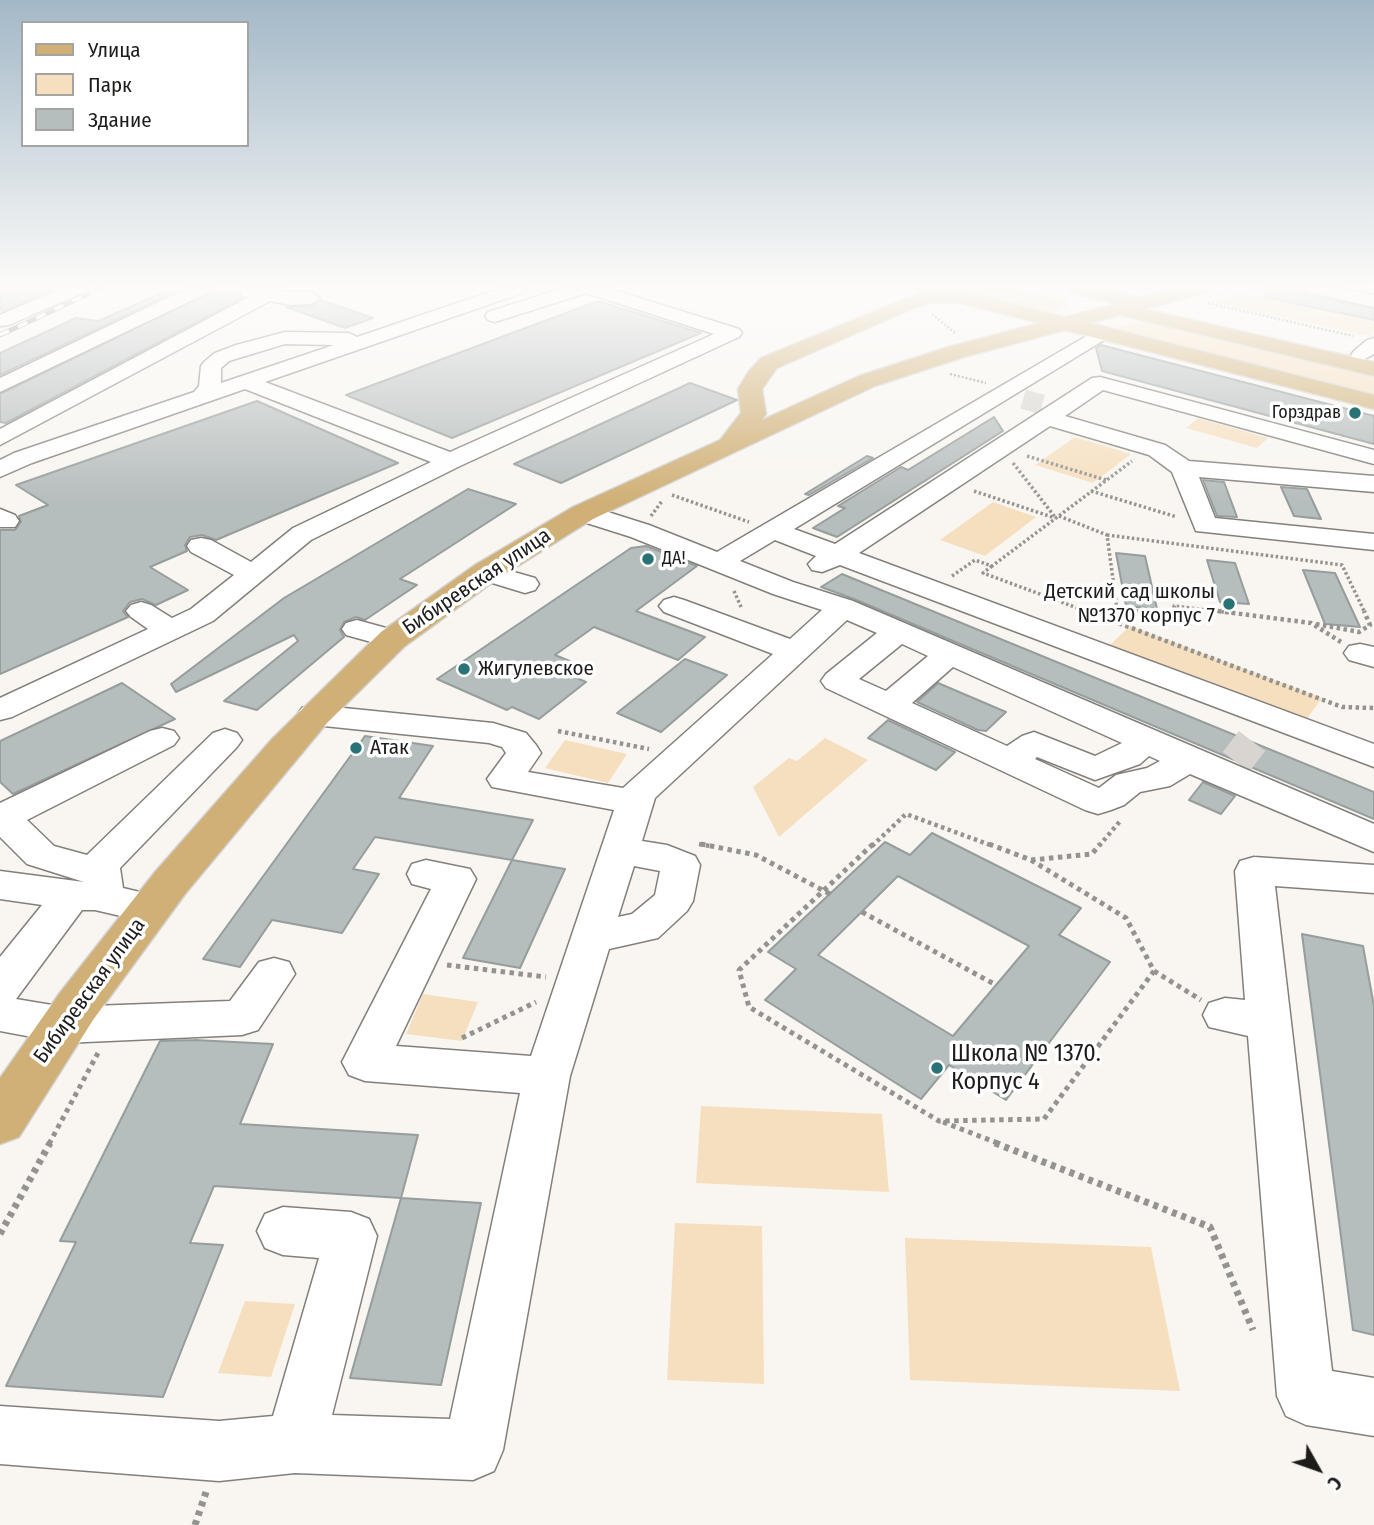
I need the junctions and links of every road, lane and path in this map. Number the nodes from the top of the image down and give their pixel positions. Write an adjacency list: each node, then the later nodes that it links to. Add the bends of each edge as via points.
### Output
1 (61, 359): 15 (lane)
2 (145, 359): 20 (lane)
3 (219, 359): 19 (lane, via 211,366 210,387)
4 (312, 359): 14 (lane)
5 (372, 359): 16 (lane)
6 (675, 359): 26 (lane)
7 (800, 359): 21 (main road, via 769,363 757,376 750,389 754,414)
8 (938, 359): 12 (main road, Бибиревская улица)
9 (1075, 359): 17 (lane)
10 (1205, 359): 18 (main road)
11 (939, 372): 17 (path)
12 (887, 373): 13 (main road); 21 (main road, Бибиревская улица)
13 (825, 376)
14 (246, 382): 16 (lane); 19 (lane)
15 (0, 386)
16 (274, 393): 26 (lane)
17 (1030, 402): 22 (lane); 23 (lane); 25 (lane, via 1100,383); 41 (lane)
18 (1374, 402)
19 (201, 409): 24 (lane, via 172,407)
20 (0, 438)
21 (731, 442): 39 (main road, Бибиревская улица)
22 (1001, 448): 30 (path); 31 (lane); 38 (path)
23 (1150, 448): 28 (lane); 30 (path)
24 (38, 453): 27 (lane); 29 (lane)
25 (1374, 457)
26 (451, 461): 37 (lane)
27 (64, 468)
28 (1183, 468): 32 (lane); 40 (lane)
29 (0, 470)
30 (1106, 480): 35 (path)
31 (948, 482): 38 (path); 45 (lane)
32 (1374, 484)
33 (336, 489): 37 (lane)
34 (684, 490): 36 (path)
35 (1091, 491): 38 (path); 40 (path)
36 (672, 495): 39 (path); 41 (path)
37 (366, 503): 49 (lane, via 302,534)
38 (1057, 517): 42 (path); 47 (path)
39 (599, 518): 46 (lane); 48 (main road, Бибиревская улица)
40 (1205, 525): 43 (lane)
41 (773, 530): 45 (lane); 46 (lane)
42 (1107, 535): 56 (path, via 1117,609 1176,615 1174,606); 56 (path, via 1342,565 1370,625 1359,632)
43 (1374, 542)
44 (201, 546): 49 (lane)
45 (838, 555): 51 (lane); 52 (lane)
46 (721, 561): 51 (lane); 60 (path)
47 (992, 566): 52 (path, via 975,560); 66 (path, via 983,573 1342,707)
48 (486, 572): 50 (lane); 61 (main road, Бибиревская улица)
49 (253, 574): 58 (lane, via 202,615)
50 (525, 584)
51 (783, 588): 54 (lane)
52 (932, 590): 73 (lane)
53 (674, 606): 60 (lane)
54 (843, 607): 59 (lane); 62 (lane)
55 (141, 611): 58 (lane)
56 (1311, 623): 64 (path)
57 (357, 629): 61 (lane)
58 (172, 631): 67 (lane)
59 (898, 632): 63 (lane); 65 (lane, via 837,681)
60 (753, 635): 62 (lane)
61 (393, 639): 68 (main road, Бибиревская улица)
62 (794, 651): 74 (lane)
63 (949, 654): 65 (lane); 72 (lane)
64 (1367, 656)
65 (889, 706): 76 (lane)
66 (1374, 708)
67 (0, 710)
68 (314, 715): 77 (lane, via 493,733 514,740 524,753 505,779); 88 (main road, Бибиревская улица)
69 (558, 731): 74 (path)
70 (162, 738): 86 (lane, via 2,817 41,855)
71 (225, 740): 86 (lane)
72 (1145, 741): 73 (lane); 76 (lane, via 1128,756 1096,769 1034,743)
73 (1232, 750): 75 (lane); 76 (lane, via 1157,778 1129,783 1098,802); 79 (lane)
74 (677, 755): 77 (lane, via 647,782)
75 (1374, 755)
76 (1009, 761)
77 (635, 802): 81 (lane)
78 (1123, 817): 82 (path, via 1092,854)
79 (1374, 839)
80 (691, 843): 87 (path, via 757,855)
81 (620, 850): 90 (lane); 90 (lane, via 681,865 673,901 644,927)
82 (1031, 860): 87 (path, via 906,814); 92 (path, via 1126,918)
83 (426, 874): 91 (lane, via 456,879)
84 (1374, 879): 98 (lane, via 1254,871)
85 (0, 885): 86 (lane)
86 (90, 888): 88 (lane); 96 (lane)
87 (827, 893): 104 (path, via 738,971 749,1007)
88 (151, 908): 100 (main road, Бибиревская улица)
89 (862, 912): 95 (path)
90 (592, 937): 94 (lane)
91 (415, 962): 94 (path); 102 (lane, via 365,1062)
92 (1154, 971): 98 (path); 104 (path, via 1044,1119)
93 (274, 974): 99 (lane, via 242,1018)
94 (578, 981): 101 (path); 102 (lane)
95 (996, 985)
96 (0, 988)
97 (0, 1014): 100 (lane)
98 (1247, 1018): 108 (lane, via 1306,1396)
99 (115, 1022): 100 (lane); 106 (path)
100 (64, 1024): 103 (main road, Бибиревская улица)
101 (456, 1041)
102 (548, 1076): 110 (lane, via 473,1450)
103 (0, 1121)
104 (939, 1121): 107 (path, via 1210,1227)
105 (283, 1231): 110 (lane, via 351,1236)
106 (0, 1234)
107 (1252, 1330)
108 (1374, 1407)
109 (0, 1435): 110 (lane, via 219,1451)
110 (295, 1443)

